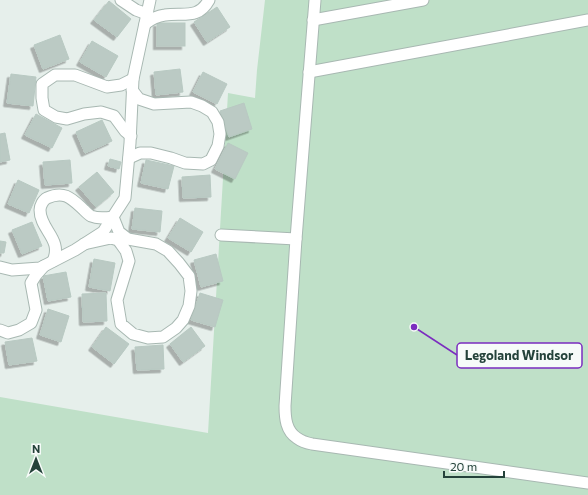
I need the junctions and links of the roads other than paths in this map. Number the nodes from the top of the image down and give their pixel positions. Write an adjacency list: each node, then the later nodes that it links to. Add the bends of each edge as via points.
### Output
1 (121, 0): 6 (lane)
2 (150, 0): 6 (lane)
3 (209, 0): 6 (lane, via 202,9 192,14 164,15)
4 (315, 0): 7 (lane)
5 (423, 0): 7 (lane)
6 (146, 19): 10 (lane)
7 (313, 20): 9 (lane)
8 (588, 20): 9 (lane)
9 (309, 72): 15 (lane)
10 (133, 84): 11 (lane); 11 (lane, via 107,87 75,75 55,75 42,84 44,110 56,117 67,118 100,112 114,116); 12 (lane, via 138,99 154,104 191,102 202,106 212,112 218,122 220,134 218,146 211,160 203,164 185,163 151,153 140,153)
11 (131, 136): 12 (lane)
12 (129, 158): 13 (lane, via 125,198)
13 (113, 217): 16 (lane, via 103,232); 16 (lane, via 119,232 128,239 156,244 168,251 189,276 189,306 176,328 163,337 148,338 133,334 121,324 117,300 129,261 126,251 118,240 111,238); 17 (lane, via 91,216 66,195 54,195 45,199 40,206 40,216 55,245 55,256)
14 (221, 235): 15 (lane)
15 (296, 239): 20 (lane, via 285,415 291,432 297,438 312,444)
16 (84, 244): 17 (lane)
17 (48, 264): 18 (lane, via 40,268 12,270); 19 (lane, via 31,283 36,310 31,323 8,333)
18 (0, 267)
19 (0, 330)
20 (588, 482)

